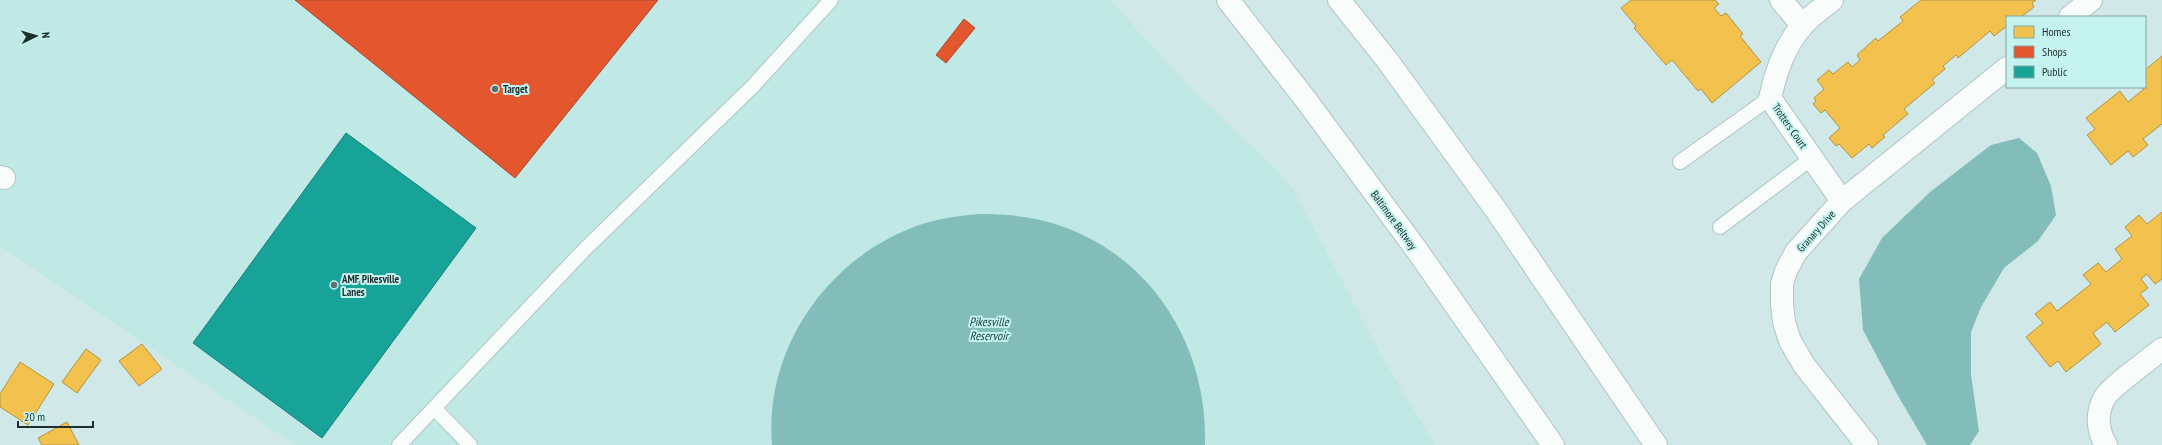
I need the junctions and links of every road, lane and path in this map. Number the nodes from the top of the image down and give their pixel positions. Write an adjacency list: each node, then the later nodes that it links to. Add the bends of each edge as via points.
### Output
1 (830, 0): 16 (lane, via 753,86 585,249)
2 (1228, 0): 19 (main road, Baltimore Beltway, via 1306,100 1416,250)
3 (1339, 0): 20 (main road, via 1387,60 1496,210)
4 (1782, 0): 8 (main road)
5 (1832, 0): 8 (main road, Trotters Court)
6 (2091, 0): 7 (main road)
7 (2071, 16)
8 (1802, 25): 10 (main road, Trotters Court, via 1777,68)
9 (2006, 69): 13 (main road, Granary Drive)
10 (1770, 98): 11 (main road, Trotters Court); 12 (lane)
11 (1812, 158): 13 (main road, Trotters Court); 14 (lane)
12 (1680, 162)
13 (1842, 201): 21 (main road, Granary Drive, via 1796,252 1786,271 1782,284 1784,322 1790,341 1804,365)
14 (1720, 227)
15 (2162, 349): 22 (main road, via 2105,396 2098,416 2099,429)
16 (434, 408): 17 (lane); 18 (lane)
17 (399, 445)
18 (470, 445)
19 (1553, 445)
20 (1656, 445)
21 (1867, 445)
22 (2106, 445)

